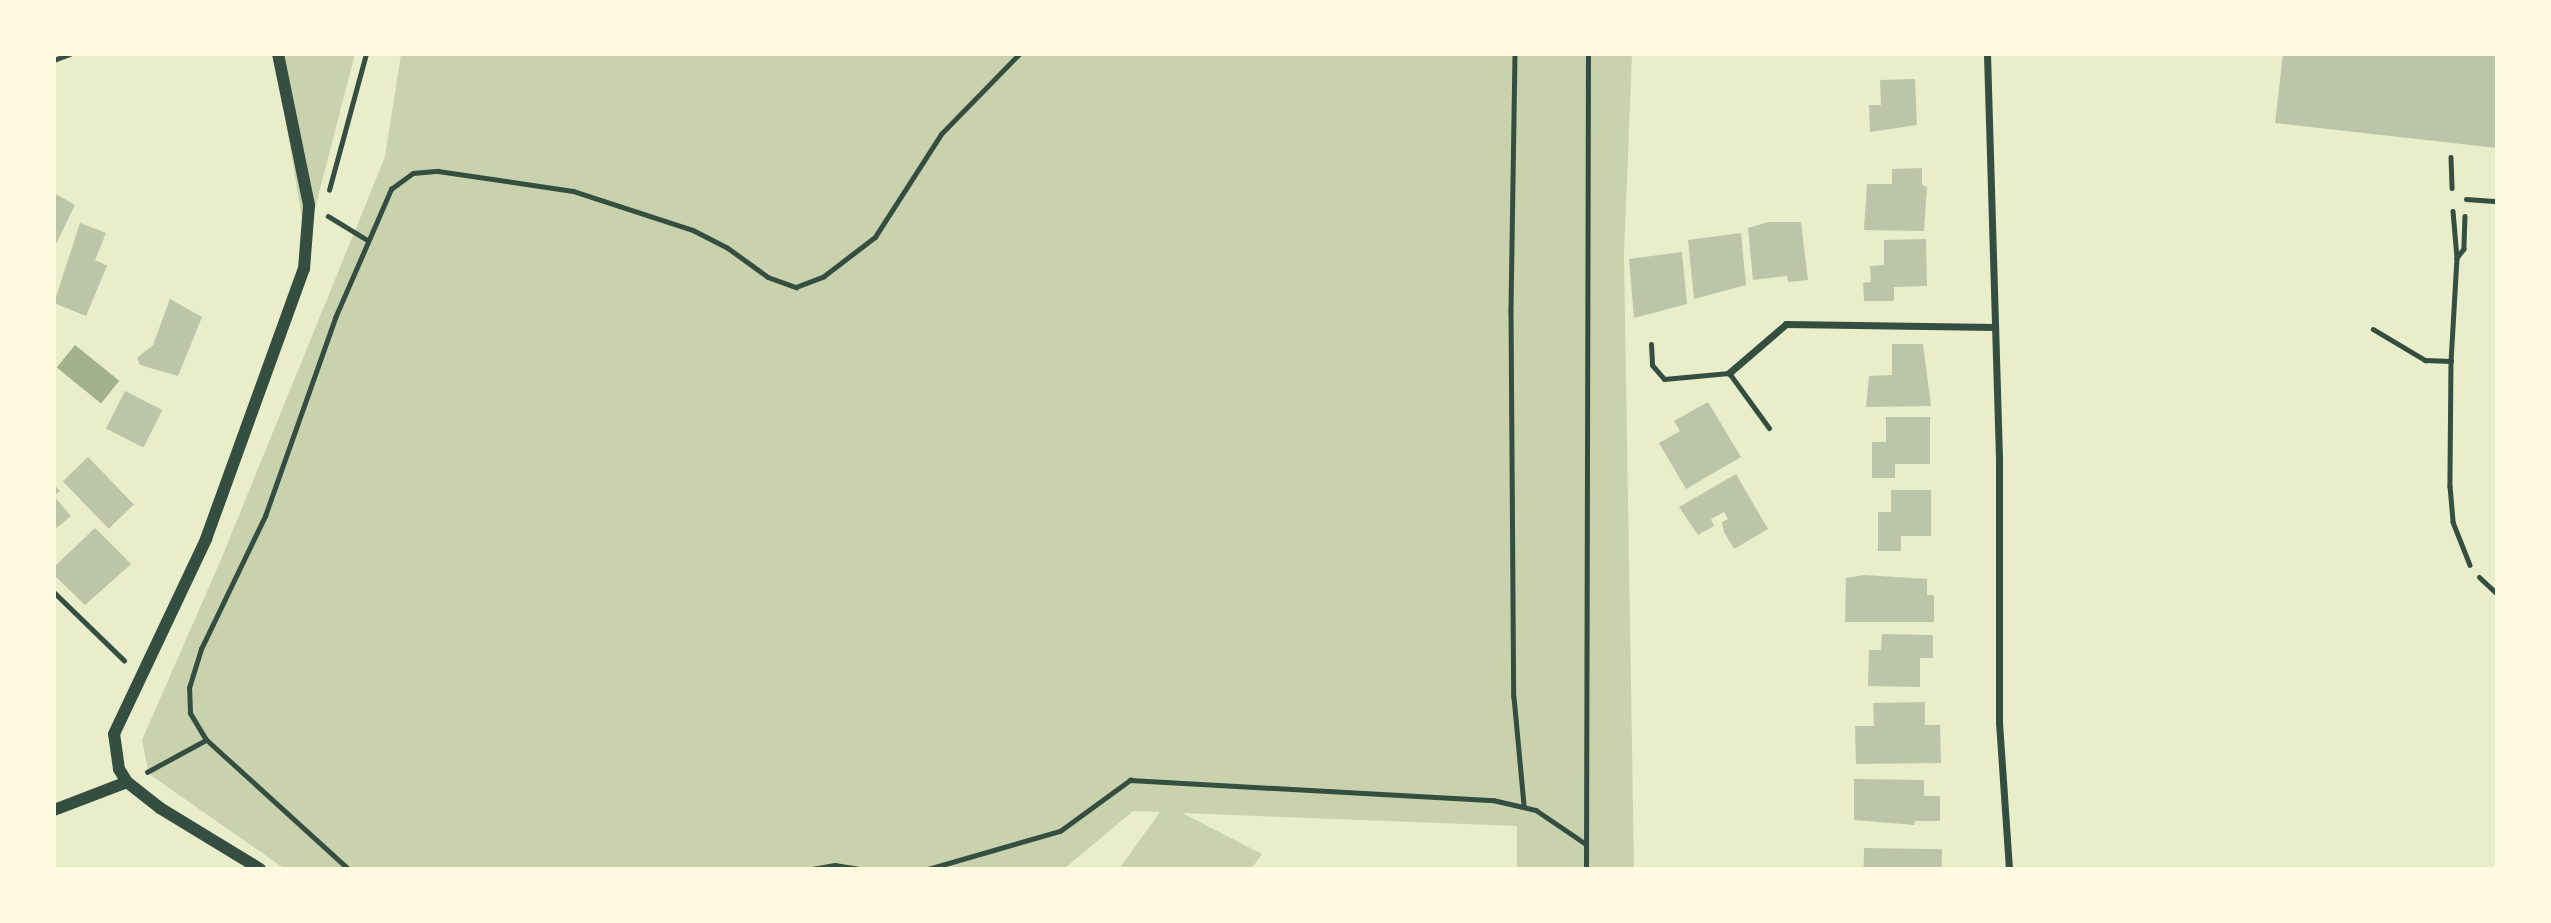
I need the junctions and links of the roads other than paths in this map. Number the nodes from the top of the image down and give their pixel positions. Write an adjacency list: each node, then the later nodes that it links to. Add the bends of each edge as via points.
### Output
1 (278, 54): 13 (street, via 309,205 298,294 206,539 114,734 119,769)
2 (1987, 54): 5 (street)
3 (2466, 199): 4 (lane)
4 (2497, 201)
5 (1995, 327): 8 (street, via 1786,324); 16 (street, via 1999,722)
6 (1651, 344): 8 (lane, via 1652,365 1664,379)
7 (2497, 348): 10 (lane)
8 (1729, 373): 9 (lane)
9 (1769, 428)
10 (2497, 461)
11 (2479, 577): 12 (lane)
12 (2497, 594)
13 (127, 782): 14 (street); 15 (street, via 160,808)
14 (54, 810)
15 (260, 869)
16 (2009, 869)

